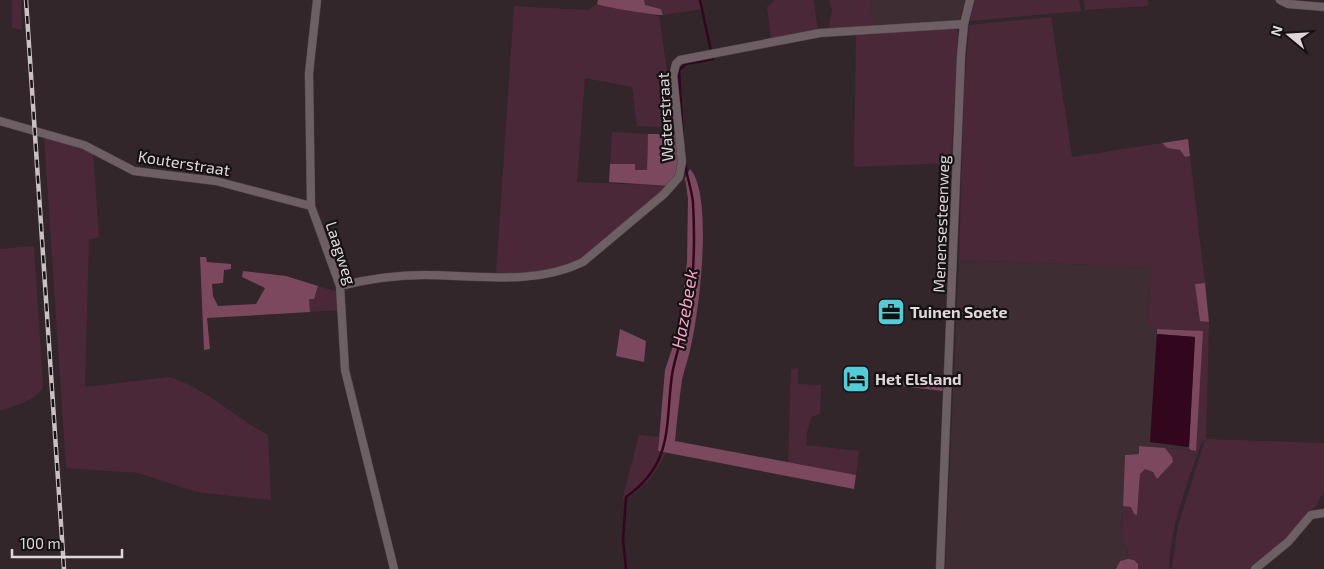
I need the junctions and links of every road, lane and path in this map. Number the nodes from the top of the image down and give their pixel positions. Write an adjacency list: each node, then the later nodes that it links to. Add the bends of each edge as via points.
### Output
1 (317, 0): 7 (street, Laagweg, via 309,73)
2 (970, 0): 5 (street, Menensesteenweg)
3 (1280, 0): 4 (street, via 1288,4)
4 (1324, 8)
5 (964, 24): 8 (street, Waterstraat, via 820,33 680,60 673,76 682,162 679,177 671,188 583,262 534,276 405,275); 11 (street, Menensesteenweg)
6 (0, 121): 7 (street, Kouterstraat, via 84,144 134,170 216,182)
7 (311, 206): 8 (street, Laagweg)
8 (340, 286): 10 (street, Laagweg, via 345,370)
9 (1324, 513): 12 (street, via 1311,515 1288,542)
10 (394, 569)
11 (940, 569)
12 (1255, 569)

